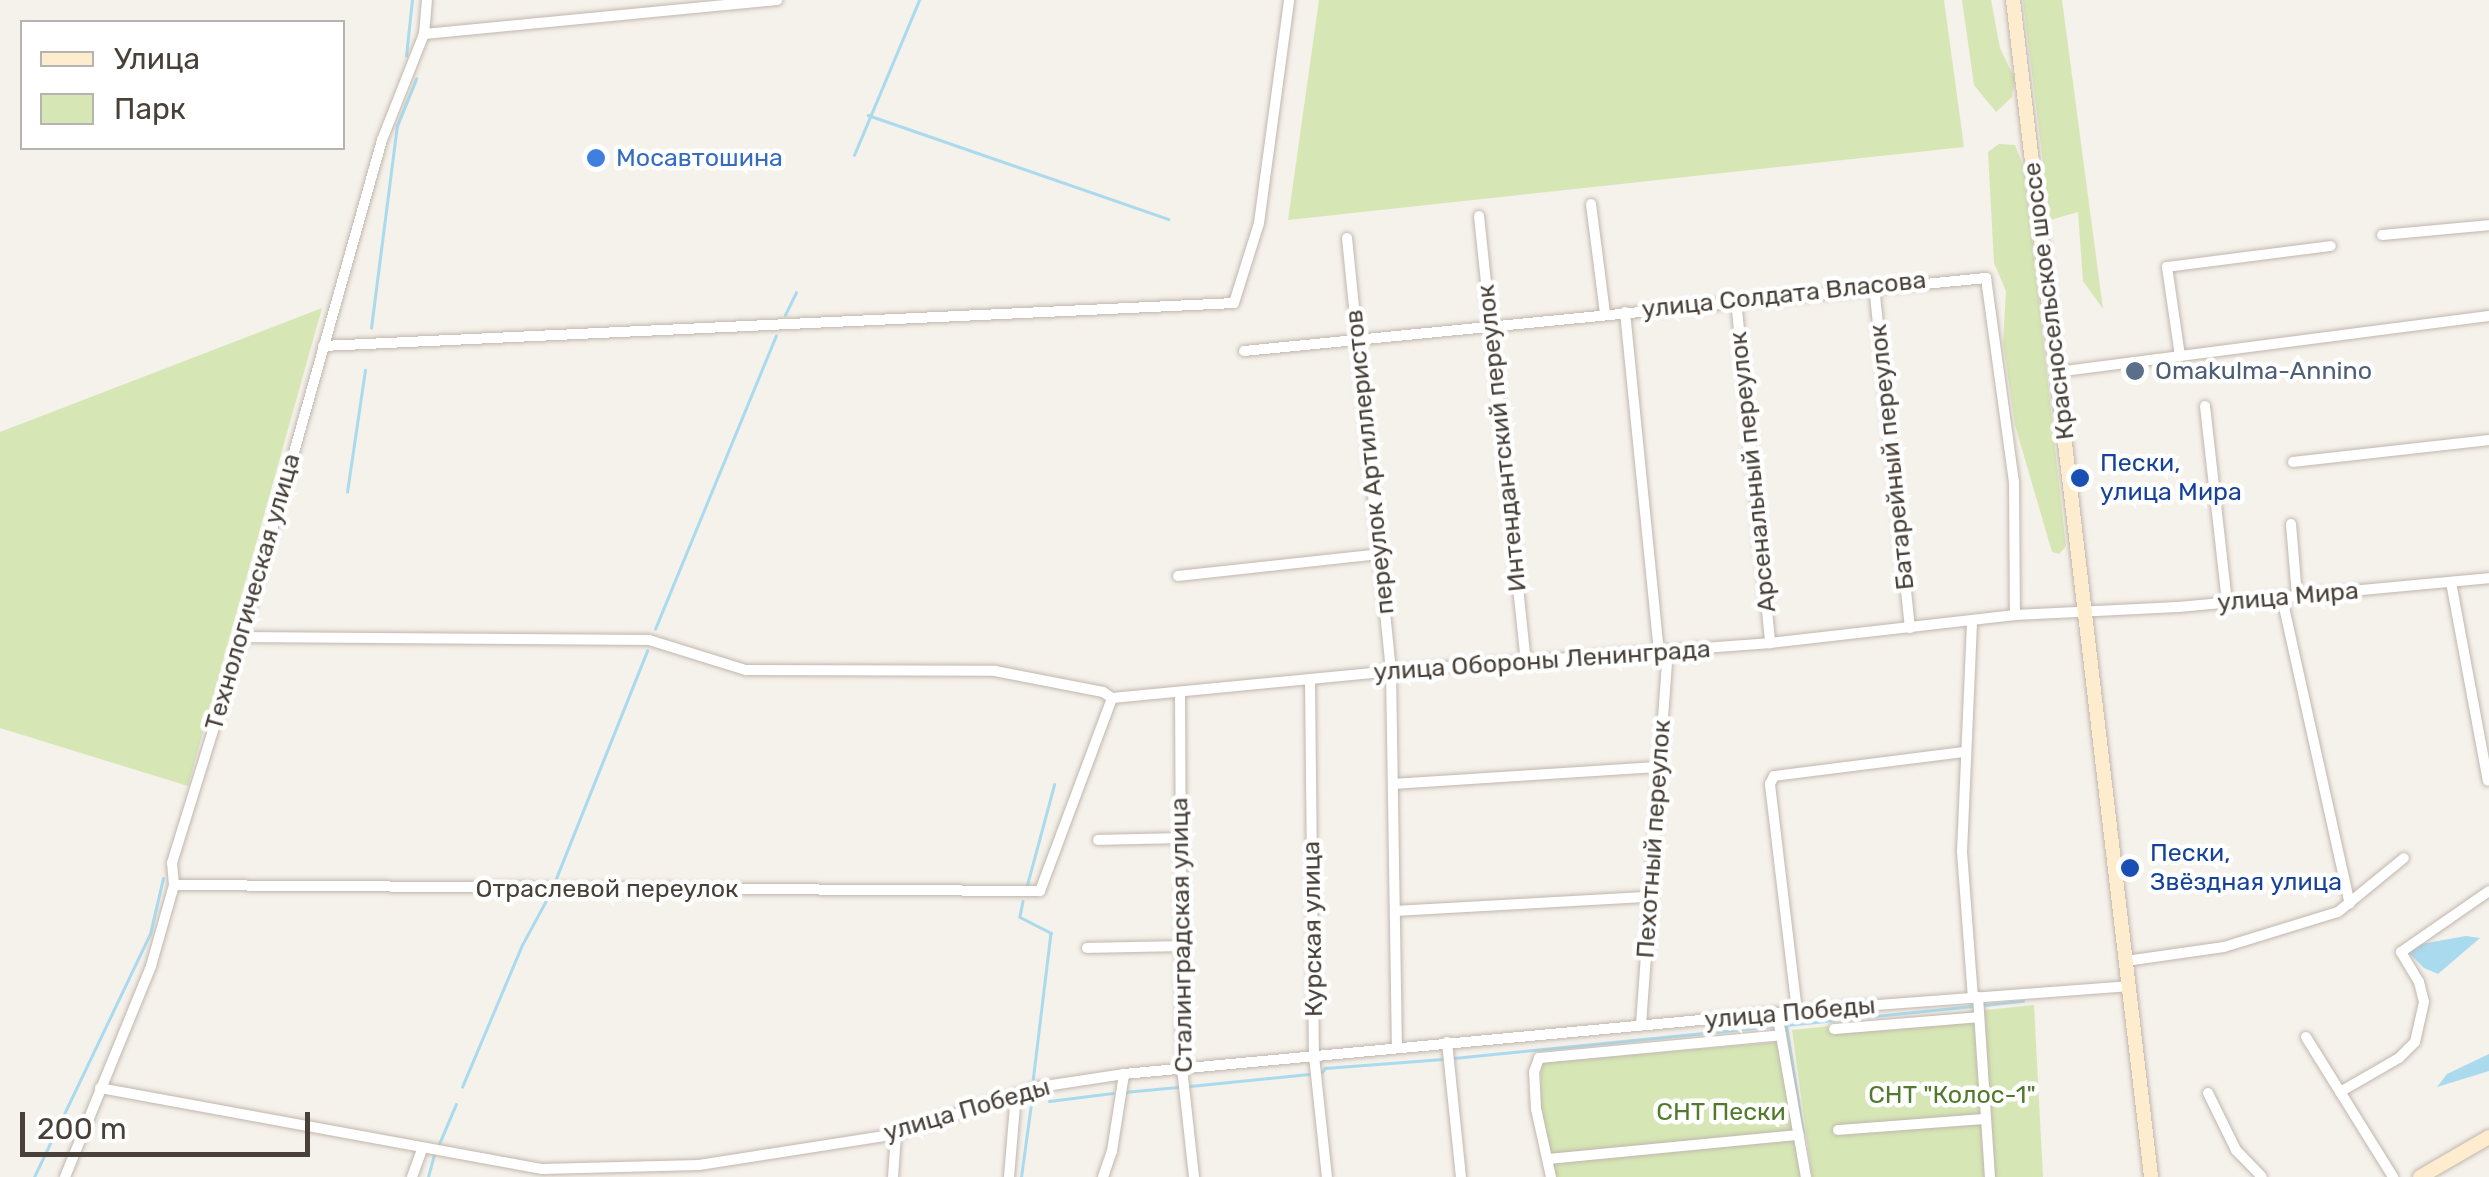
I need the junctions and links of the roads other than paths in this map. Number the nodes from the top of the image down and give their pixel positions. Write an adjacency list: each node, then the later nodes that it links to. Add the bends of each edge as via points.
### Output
1 (427, 0): 5 (street, Технологическая улица)
2 (776, 0): 5 (street)
3 (1288, 0): 19 (street, via 1258,222 1234,303)
4 (2013, 0): 22 (main road, Красносельское шоссе)
5 (424, 34): 19 (street, Технологическая улица, via 382,140)
6 (1591, 204): 15 (street)
7 (1479, 216): 17 (street, Интендантский переулок)
8 (2489, 225): 9 (street)
9 (2382, 236)
10 (1347, 238): 18 (street, переулок Артиллеристов)
11 (2330, 246): 21 (street, via 2167,267)
12 (1874, 286): 13 (street, улица Солдата Власова); 35 (street, улица Солдата Власова, via 1973,276 1990,286 2014,482); 37 (street, Батарейный переулок)
13 (1736, 300): 14 (street, улица Солдата Власова); 39 (street, Арсенальный переулок)
14 (1624, 312): 15 (street, улица Солдата Власова); 40 (street, Пехотный переулок)
15 (1604, 314): 17 (street, улица Солдата Власова)
16 (2489, 316): 21 (street)
17 (1490, 327): 18 (street, улица Солдата Власова); 41 (street, Интендантский переулок)
18 (1357, 341): 20 (street, улица Солдата Власова); 27 (street, переулок Артиллеристов)
19 (323, 346): 38 (street, Технологическая улица)
20 (1244, 351)
21 (2180, 356): 22 (street)
22 (2057, 372): 34 (main road, Красносельское шоссе)
23 (2205, 406): 33 (street)
24 (2489, 440): 25 (street)
25 (2293, 462)
26 (2291, 524): 31 (street)
27 (1379, 554): 28 (street); 42 (street, переулок Артиллеристов)
28 (1178, 576)
29 (2489, 578): 30 (street, улица Мира)
30 (2451, 582): 31 (street, улица Мира); 48 (street)
31 (2297, 596): 32 (street, улица Мира)
32 (2282, 598): 33 (street, улица Мира); 56 (street)
33 (2226, 603): 34 (street, улица Мира)
34 (2085, 605): 35 (street, улица Мира); 60 (main road, Красносельское шоссе)
35 (2015, 615): 36 (street, улица Обороны Ленинграда)
36 (1972, 623): 37 (street, улица Обороны Ленинграда); 46 (street)
37 (1910, 628): 39 (street, улица Обороны Ленинграда)
38 (242, 638): 45 (street, via 649,640 746,670 995,671); 53 (street, Технологическая улица, via 172,864)
39 (1770, 643): 40 (street, улица Обороны Ленинграда)
40 (1663, 652): 41 (street, улица Обороны Ленинграда); 47 (street, Пехотный переулок)
41 (1526, 661): 42 (street, улица Обороны Ленинграда)
42 (1391, 670): 43 (street, улица Обороны Ленинграда); 49 (street, переулок Артиллеристов)
43 (1310, 680): 44 (street, улица Обороны Ленинграда); 72 (street, Курская улица)
44 (1180, 692): 45 (street, улица Обороны Ленинграда); 50 (street, Сталинградская улица)
45 (1112, 698): 53 (street, Отраслевой переулок, via 1040,891)
46 (1964, 752): 62 (street, via 1962,852); 63 (street, via 1774,776)
47 (1659, 766): 49 (street); 55 (street, Пехотный переулок)
48 (2488, 781)
49 (1394, 784): 57 (street, переулок Артиллеристов)
50 (1179, 838): 51 (street); 58 (street, Сталинградская улица)
51 (1098, 840)
52 (2404, 858): 56 (street)
53 (174, 885): 75 (street, Технологическая улица, via 151,966)
54 (2489, 891): 76 (street, via 2401,952 2424,1002 2416,1042)
55 (1650, 896): 57 (street); 66 (street, Пехотный переулок)
56 (2350, 904): 60 (street, via 2224,947)
57 (1395, 911): 71 (street, переулок Артиллеристов)
58 (1180, 946): 59 (street); 73 (street, Сталинградская улица)
59 (1087, 948)
60 (2126, 960): 61 (main road, Красносельское шоссе)
61 (2129, 986): 62 (street, улица Победы); 97 (main road, Красносельское шоссе)
62 (1975, 997): 63 (street, улица Победы); 65 (street)
63 (1797, 1011): 64 (street, улица Победы)
64 (1777, 1013): 66 (street, улица Победы); 68 (street)
65 (1979, 1017): 67 (street); 79 (street)
66 (1641, 1025): 70 (street, улица Победы)
67 (1834, 1029)
68 (1781, 1035): 82 (street); 85 (street, via 1538,1058 1536,1109)
69 (2306, 1037): 76 (street)
70 (1447, 1042): 71 (street, улица Победы); 93 (street)
71 (1398, 1047): 72 (street, улица Победы)
72 (1314, 1056): 73 (street, улица Победы); 92 (street, Курская улица)
73 (1182, 1068): 74 (street, улица Победы); 91 (street, Сталинградская улица)
74 (1124, 1074): 78 (street, улица Победы); 90 (street)
75 (100, 1088): 84 (street, улица Победы); 86 (street, Технологическая улица)
76 (2340, 1092): 99 (street)
77 (2208, 1093): 98 (street, via 2236,1150)
78 (1016, 1094): 81 (street, улица Победы); 89 (street)
79 (1986, 1118): 80 (street); 96 (street)
80 (1838, 1130)
81 (896, 1134): 84 (street, улица Победы, via 679,1166 542,1169); 88 (street)
82 (1799, 1134): 85 (street); 95 (street)
83 (2489, 1137): 100 (main road)
84 (422, 1149): 87 (street)
85 (1548, 1160): 94 (street)
86 (65, 1177)
87 (412, 1177)
88 (894, 1177)
89 (1009, 1177)
90 (1103, 1177)
91 (1194, 1177)
92 (1327, 1177)
93 (1462, 1177)
94 (1552, 1177)
95 (1806, 1177)
96 (1990, 1177)
97 (2151, 1177)
98 (2262, 1177)
99 (2393, 1177)
100 (2420, 1177)

